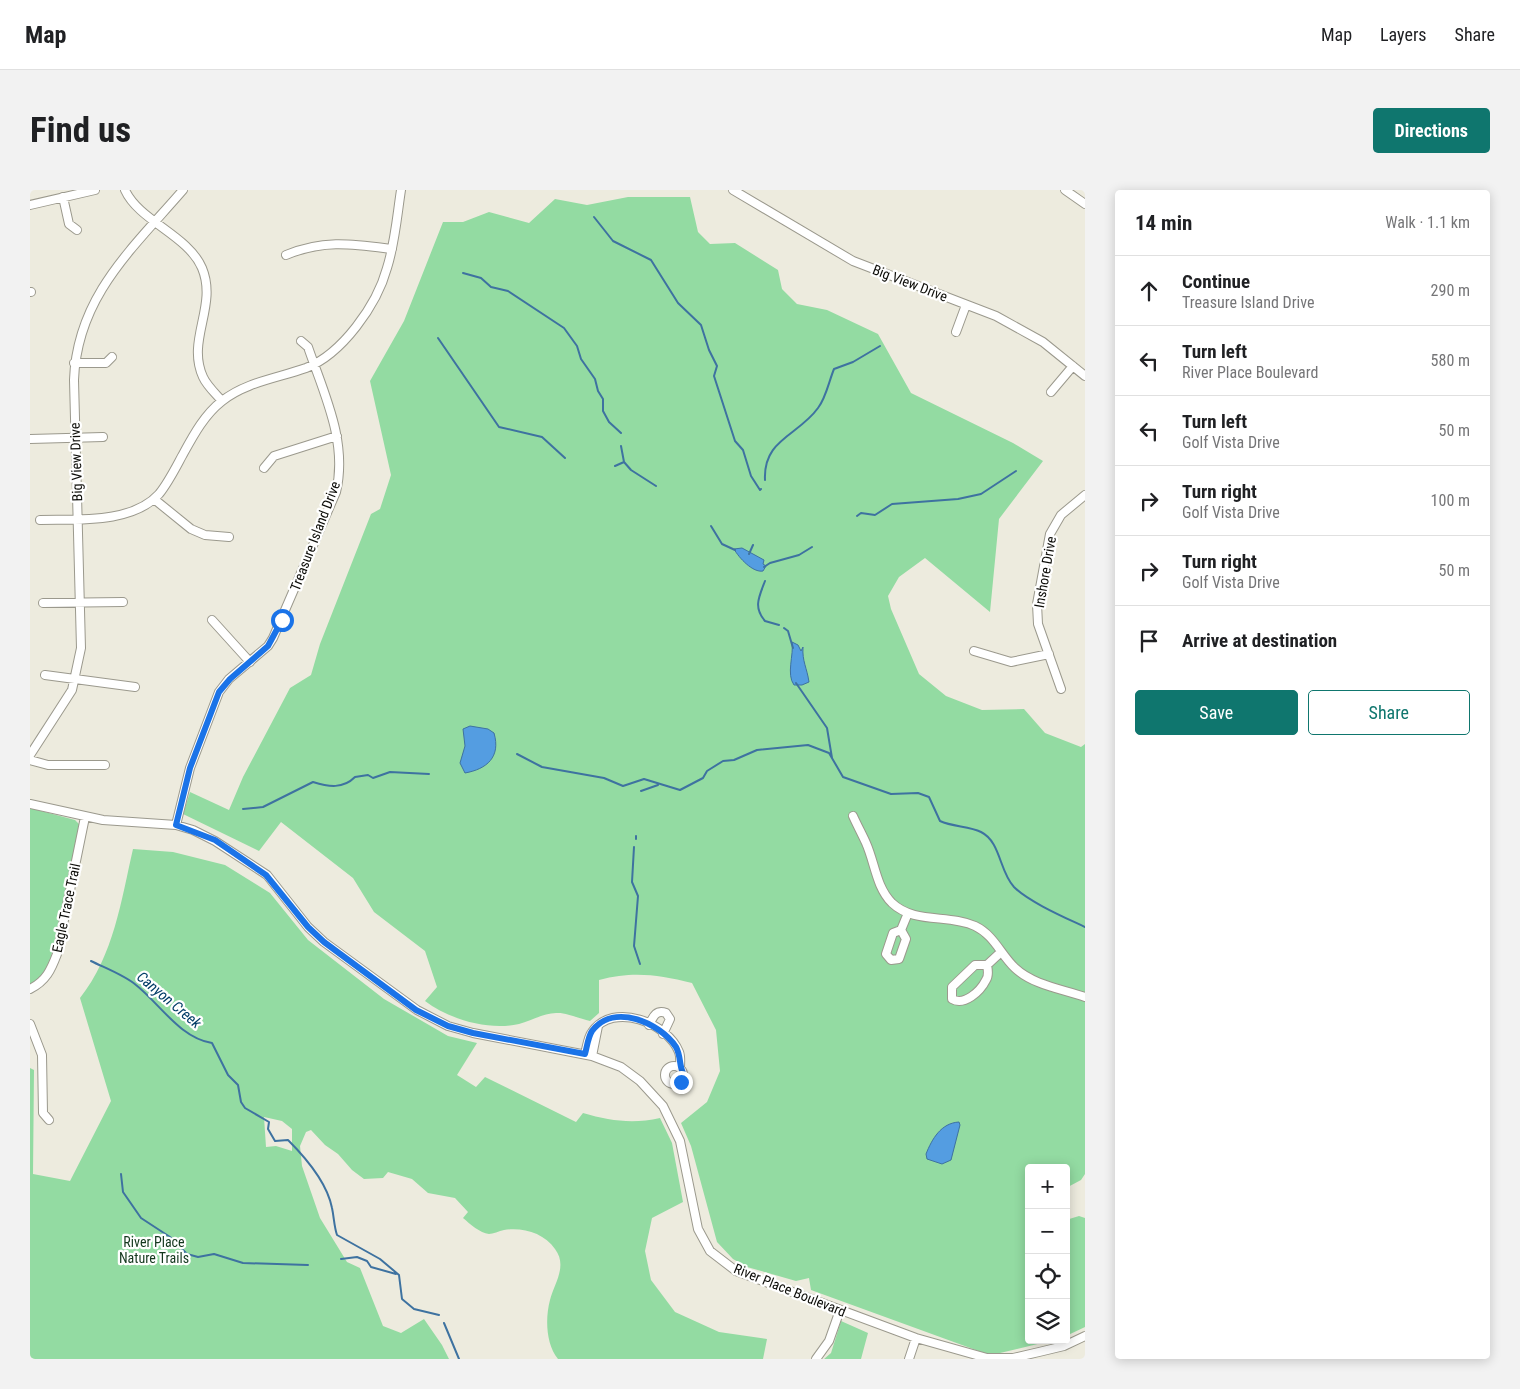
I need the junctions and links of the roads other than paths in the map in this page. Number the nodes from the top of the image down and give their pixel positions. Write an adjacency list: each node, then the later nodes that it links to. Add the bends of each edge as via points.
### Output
1 (95, 190): 7 (street)
2 (125, 190): 10 (street, via 134,203)
3 (183, 190): 10 (street, Big View Drive)
4 (401, 190): 12 (street)
5 (733, 190): 14 (street, Big View Drive, via 853,261)
6 (1065, 190): 8 (street)
7 (64, 197): 9 (street); 11 (street, via 69,224)
8 (1085, 204)
9 (30, 205)
10 (156, 221): 18 (street, Big View Drive, via 99,292 85,318); 23 (street, via 193,252 202,266 208,296 197,353 204,379)
11 (77, 230)
12 (392, 249): 13 (street, via 337,242 306,246); 19 (street, via 379,289 364,314 333,352)
13 (286, 255)
14 (966, 304): 15 (street); 20 (street, Big View Drive, via 1032,335)
15 (956, 332)
16 (301, 341): 19 (street, Treasure Island Drive, via 308,348)
17 (112, 357): 18 (street, via 106,363)
18 (74, 364): 26 (street, Big View Drive)
19 (314, 364): 23 (street, via 251,385); 24 (street, Treasure Island Drive)
20 (1073, 366): 21 (street, Big View Drive); 22 (street)
21 (1085, 376)
22 (1051, 392)
23 (222, 401): 30 (street, via 195,432 171,478)
24 (337, 436): 28 (street, via 274,456); 40 (street, Treasure Island Drive, via 340,468 336,492 273,638)
25 (103, 437): 26 (street)
26 (76, 438): 27 (street); 31 (street, Big View Drive)
27 (30, 439)
28 (264, 468)
29 (1085, 495): 39 (street, Inshore Drive, via 1061,515 1050,534 1036,604 1038,624)
30 (154, 499): 31 (street, via 112,517); 33 (street, via 191,530)
31 (78, 519): 32 (street); 36 (street, Big View Drive)
32 (40, 520)
33 (228, 537)
34 (124, 602): 36 (street)
35 (43, 603): 36 (street)
36 (80, 603): 42 (street, Big View Drive, via 81,648)
37 (212, 620): 40 (street)
38 (974, 651): 39 (street, via 1011,662)
39 (1049, 654): 44 (street, Inshore Drive)
40 (250, 662): 51 (street, Treasure Island Drive, via 230,679 215,699 190,768)
41 (45, 675): 42 (street)
42 (76, 679): 43 (street); 45 (street, Big View Drive)
43 (135, 687)
44 (1061, 689)
45 (30, 755)
46 (30, 760): 47 (street, via 48,765)
47 (105, 765)
48 (30, 804): 50 (street, River Place Boulevard)
49 (853, 816): 52 (street, via 880,886 893,904)
50 (85, 817): 51 (street, River Place Boulevard); 56 (street, Eagle Trace Trail, via 57,954 51,972)
51 (176, 825): 61 (street, River Place Boulevard, via 215,840 266,875 324,942 416,1010 448,1026 473,1033)
52 (908, 913): 53 (street); 54 (street, via 970,924 985,932)
53 (901, 930)
54 (1001, 952): 55 (street); 57 (street, via 1026,976)
55 (987, 965): 55 (street, via 975,965 952,986 952,999 964,1002 972,995 986,981)
56 (30, 989)
57 (1085, 996)
58 (30, 1024): 63 (street, via 42,1055 43,1113)
59 (648, 1025): 60 (street); 60 (street, via 655,1014 666,1013 670,1019); 61 (street, via 632,1018 616,1017 592,1032)
60 (663, 1034): 62 (street, via 679,1053)
61 (588, 1055): 64 (street, River Place Boulevard, via 621,1067 640,1081 663,1106 680,1141 696,1221 710,1251 736,1271)
62 (680, 1068)
63 (49, 1120)
64 (840, 1310): 66 (street, River Place Boulevard); 67 (street, via 829,1341)
65 (1085, 1336): 66 (street, River Place Boulevard, via 1064,1346 1001,1358 986,1358)
66 (916, 1338): 68 (street)
67 (816, 1359)
68 (909, 1359)

